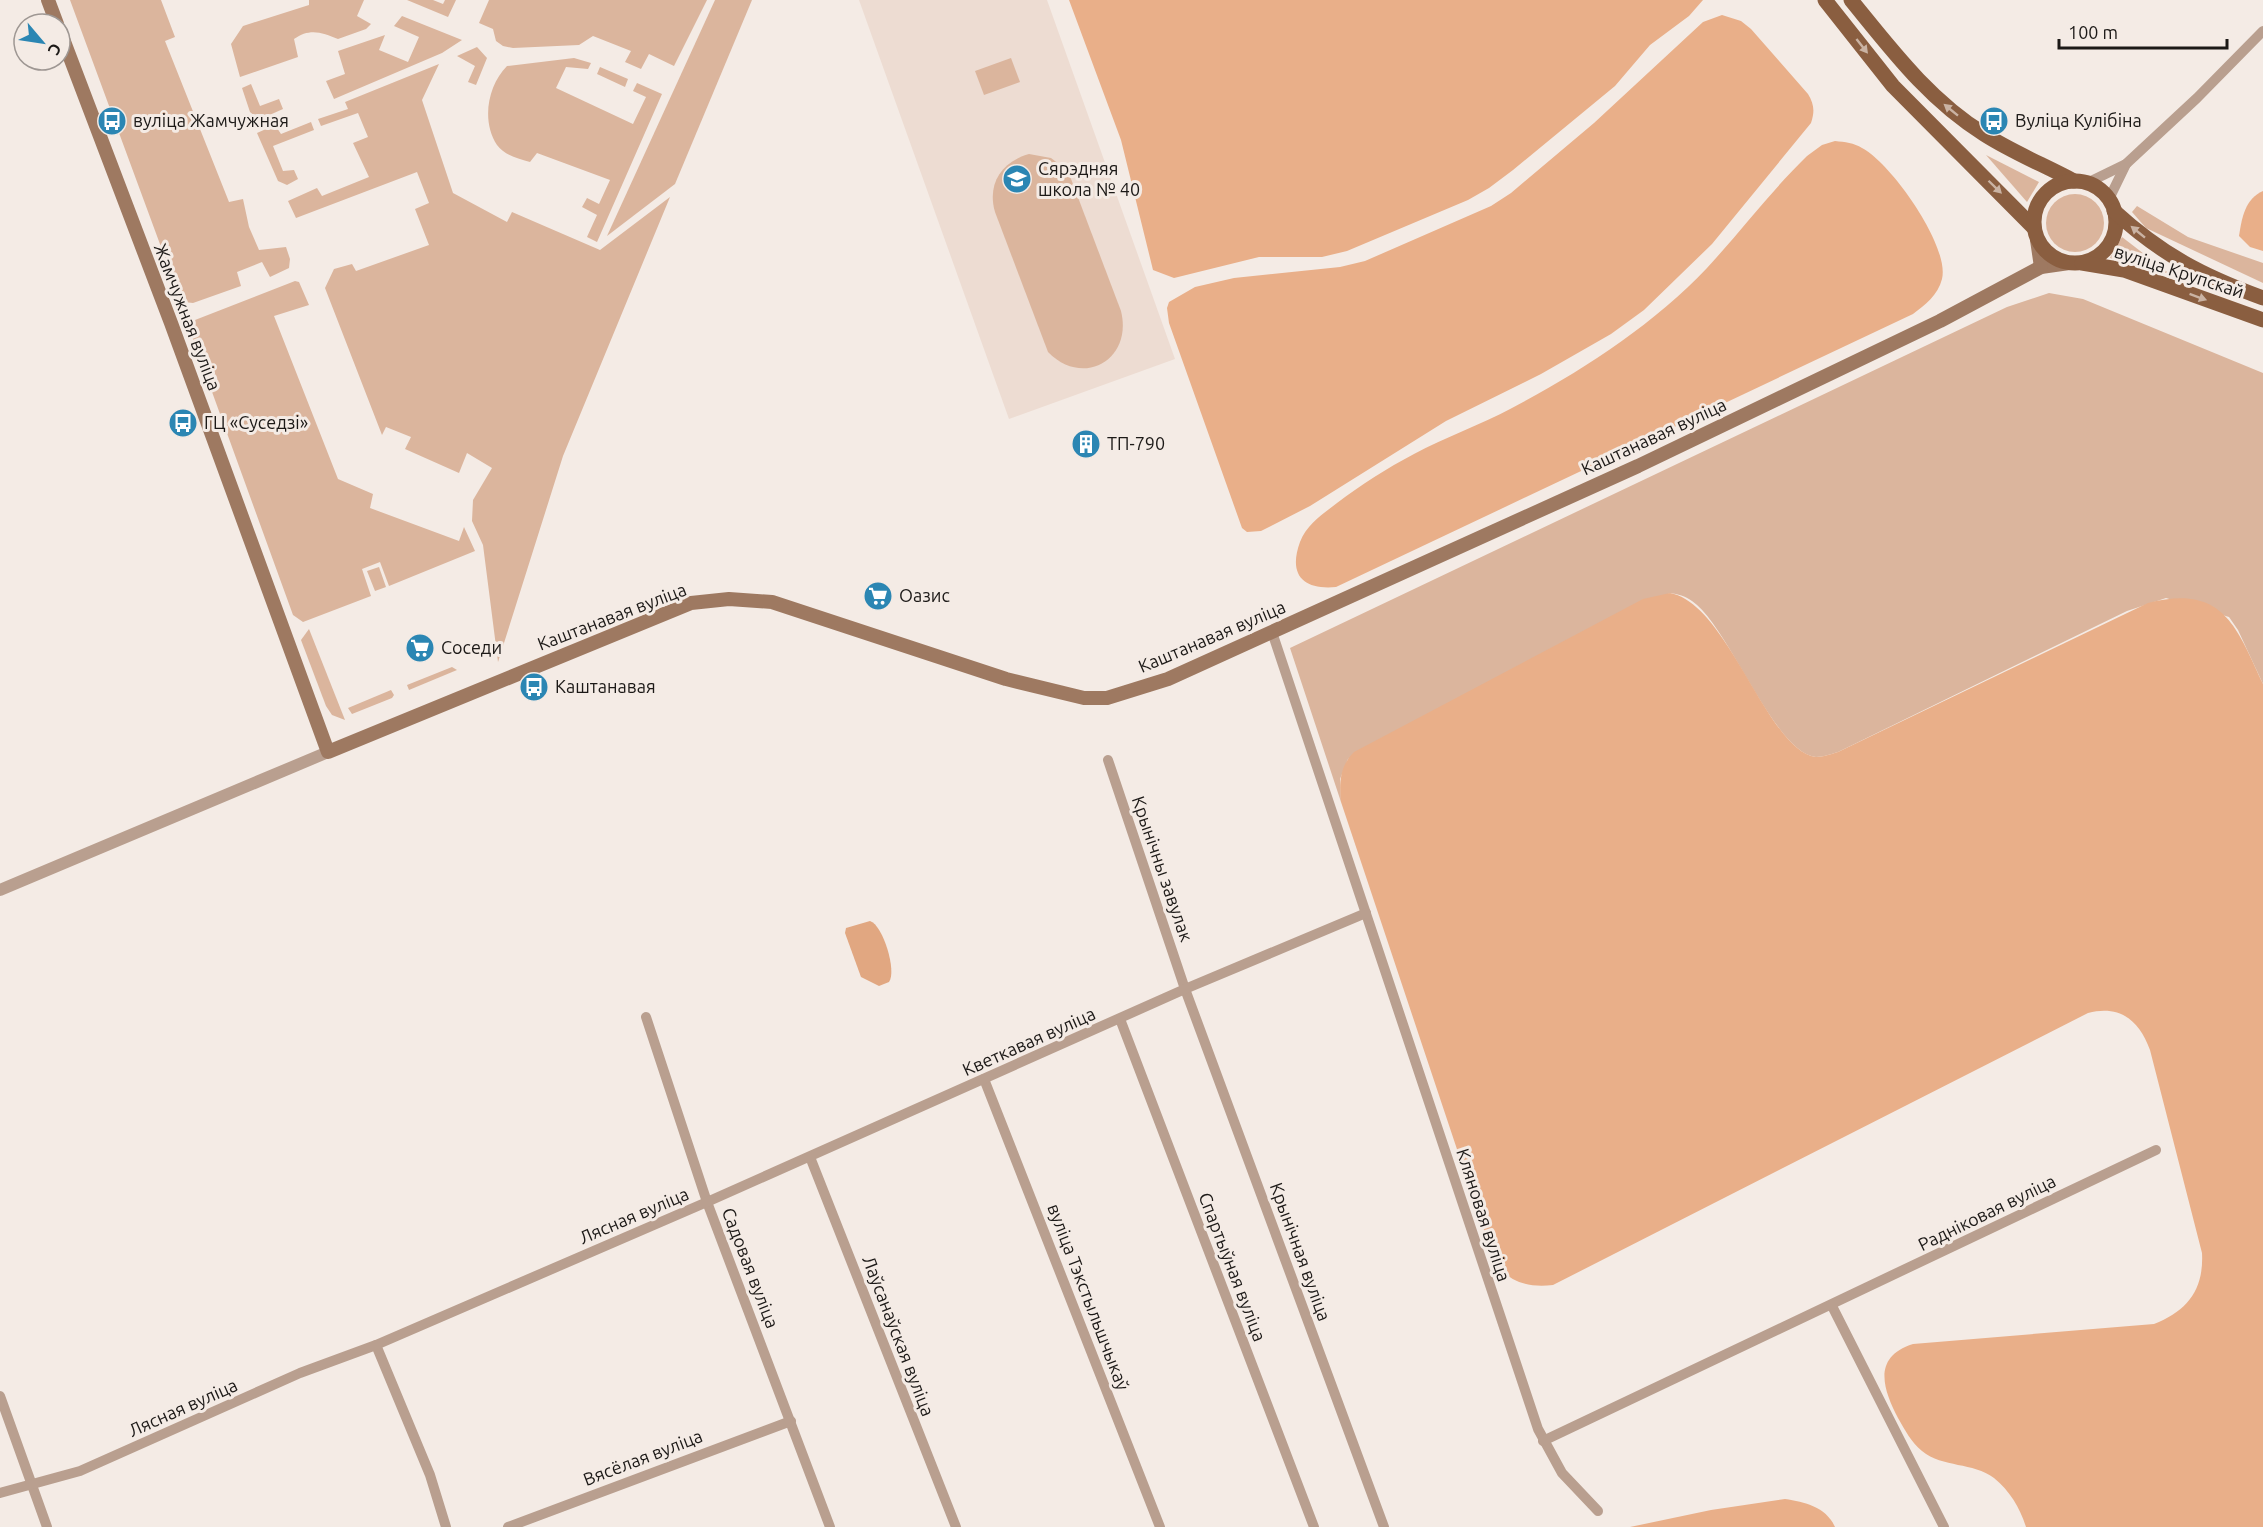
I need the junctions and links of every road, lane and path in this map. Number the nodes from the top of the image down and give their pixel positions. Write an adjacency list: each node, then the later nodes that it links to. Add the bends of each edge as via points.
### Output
1 (1825, 0): 8 (main road, one-way to 8, via 1893,86)
2 (1851, 0): 6 (main road, one-way to 2, via 1984,134 1950,110 1907,70)
3 (2263, 31): 5 (street)
4 (72, 63): 14 (main road, Жамчужная вуліца)
5 (2126, 164): 6 (street); 7 (street)
6 (2080, 182): 7 (main road, via 2099,189); 8 (main road, via 2060,183 2044,195 2034,213)
7 (2112, 205): 9 (main road, via 2116,225 2106,249); 11 (main road, вуліца Крупскай, one-way to 7, via 2175,260)
8 (2035, 233): 9 (main road, via 2045,251 2056,259); 10 (main road)
9 (2075, 263): 10 (main road); 12 (main road, вуліца Крупскай, one-way to 12, via 2124,270)
10 (2041, 267): 13 (main road, Каштанавая вуліца, via 1940,321 1638,466)
11 (2263, 298)
12 (2263, 320)
13 (1272, 632): 14 (main road, Каштанавая вуліца, via 1168,679 1107,698 1084,698 1006,679 772,602 729,599 691,603); 17 (street, Кляновая вуліца)
14 (328, 752): 16 (street)
15 (1108, 760): 18 (street, Крынічны завулак)
16 (0, 890)
17 (1366, 913): 18 (street, Кветкавая вуліца); 29 (street, Кляновая вуліца)
18 (1185, 989): 20 (street, Кветкавая вуліца); 40 (street, Крынічная вуліца)
19 (646, 1017): 24 (street, Садовая вуліца)
20 (1120, 1020): 21 (street, Кветкавая вуліца); 39 (street, Спартыўная вуліца)
21 (984, 1080): 23 (street, Кветкавая вуліца); 38 (street, вуліца Тэкстыльшчыкаў)
22 (2156, 1150): 25 (street, Радніковая вуліца)
23 (810, 1156): 24 (street, Кветкавая вуліца); 37 (street, Лаўсанаўская вуліца)
24 (707, 1202): 26 (street, Лясная вуліца); 28 (street, Садовая вуліца)
25 (1832, 1306): 29 (street, Радніковая вуліца); 41 (street)
26 (376, 1345): 30 (street, Лясная вуліца, via 300,1373 80,1471); 34 (street, via 430,1475)
27 (0, 1396): 30 (street)
28 (791, 1421): 35 (street, Вясёлая вуліца); 36 (street, Садовая вуліца)
29 (1544, 1441): 32 (street, Кляновая вуліца, via 1562,1473)
30 (32, 1485): 31 (street, Лясная вуліца); 33 (street)
31 (0, 1492)
32 (1598, 1512)
33 (47, 1527)
34 (446, 1527)
35 (508, 1527)
36 (830, 1527)
37 (956, 1527)
38 (1160, 1527)
39 (1314, 1527)
40 (1384, 1527)
41 (1944, 1527)

